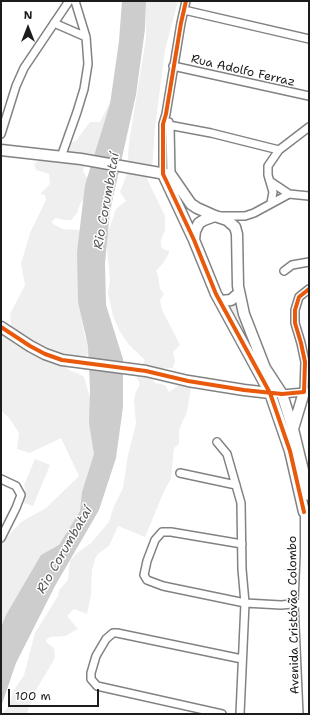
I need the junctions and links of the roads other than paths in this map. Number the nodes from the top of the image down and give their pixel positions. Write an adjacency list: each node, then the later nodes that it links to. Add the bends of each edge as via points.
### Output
1 (69, 1): 5 (street)
2 (75, 1): 6 (street)
3 (186, 1): 4 (street, Avenida Cristóvão Colombo)
4 (184, 10): 7 (street); 8 (street, Avenida Cristóvão Colombo)
5 (54, 23): 6 (street); 12 (street, via 24,68)
6 (86, 37): 15 (street, via 88,64 84,89)
7 (309, 39)
8 (173, 66): 9 (street, Rua Adolfo Ferraz); 10 (street, Avenida Cristóvão Colombo, via 166,114)
9 (309, 96)
10 (167, 125): 14 (street, via 212,132); 16 (street, Avenida Cristóvão Colombo)
11 (309, 127): 14 (street)
12 (1, 134)
13 (1, 150): 15 (street)
14 (279, 150): 17 (street, via 268,169)
15 (61, 157): 16 (street)
16 (167, 174): 21 (street, via 191,204); 22 (street, Avenida Cristóvão Colombo)
17 (271, 182): 18 (street); 20 (street)
18 (289, 194): 19 (street); 20 (street)
19 (309, 196)
20 (271, 203): 21 (street, via 245,216)
21 (215, 216): 22 (street, via 199,223); 28 (street, via 227,220 235,227)
22 (194, 240): 29 (street, Avenida Cristóvão Colombo)
23 (309, 259): 25 (street)
24 (309, 262): 25 (street)
25 (292, 265): 26 (street)
26 (284, 271)
27 (309, 288): 34 (street, via 299,297 294,310 305,362)
28 (239, 293): 29 (street, via 231,300); 31 (street, via 246,322)
29 (220, 301): 32 (street, Avenida Cristóvão Colombo)
30 (1, 327): 33 (street, via 30,346 62,360)
31 (261, 358): 32 (street); 36 (street)
32 (261, 379): 33 (street, via 258,385); 35 (street, Avenida Cristóvão Colombo)
33 (244, 390): 35 (street)
34 (304, 392): 36 (street); 37 (street)
35 (270, 393): 36 (street); 43 (street, Avenida Cristóvão Colombo, via 290,451)
36 (282, 394): 37 (street)
37 (293, 429): 42 (street)
38 (217, 442): 41 (street, via 227,454)
39 (180, 473): 41 (street)
40 (1, 479): 44 (street, via 16,486 21,495)
41 (236, 485): 45 (street, via 241,503)
42 (309, 495)
43 (307, 514): 47 (street, Avenida Cristóvão Colombo)
44 (1, 538)
45 (242, 544): 46 (street); 46 (street, via 162,532 155,540 144,573 147,580 163,586)
46 (245, 603): 47 (street); 48 (street)
47 (304, 603): 51 (street, Avenida Cristóvão Colombo)
48 (242, 659): 49 (street, via 117,632 106,639 96,656 91,680 97,686); 50 (street)
49 (222, 714)
50 (240, 714)
51 (308, 714)

